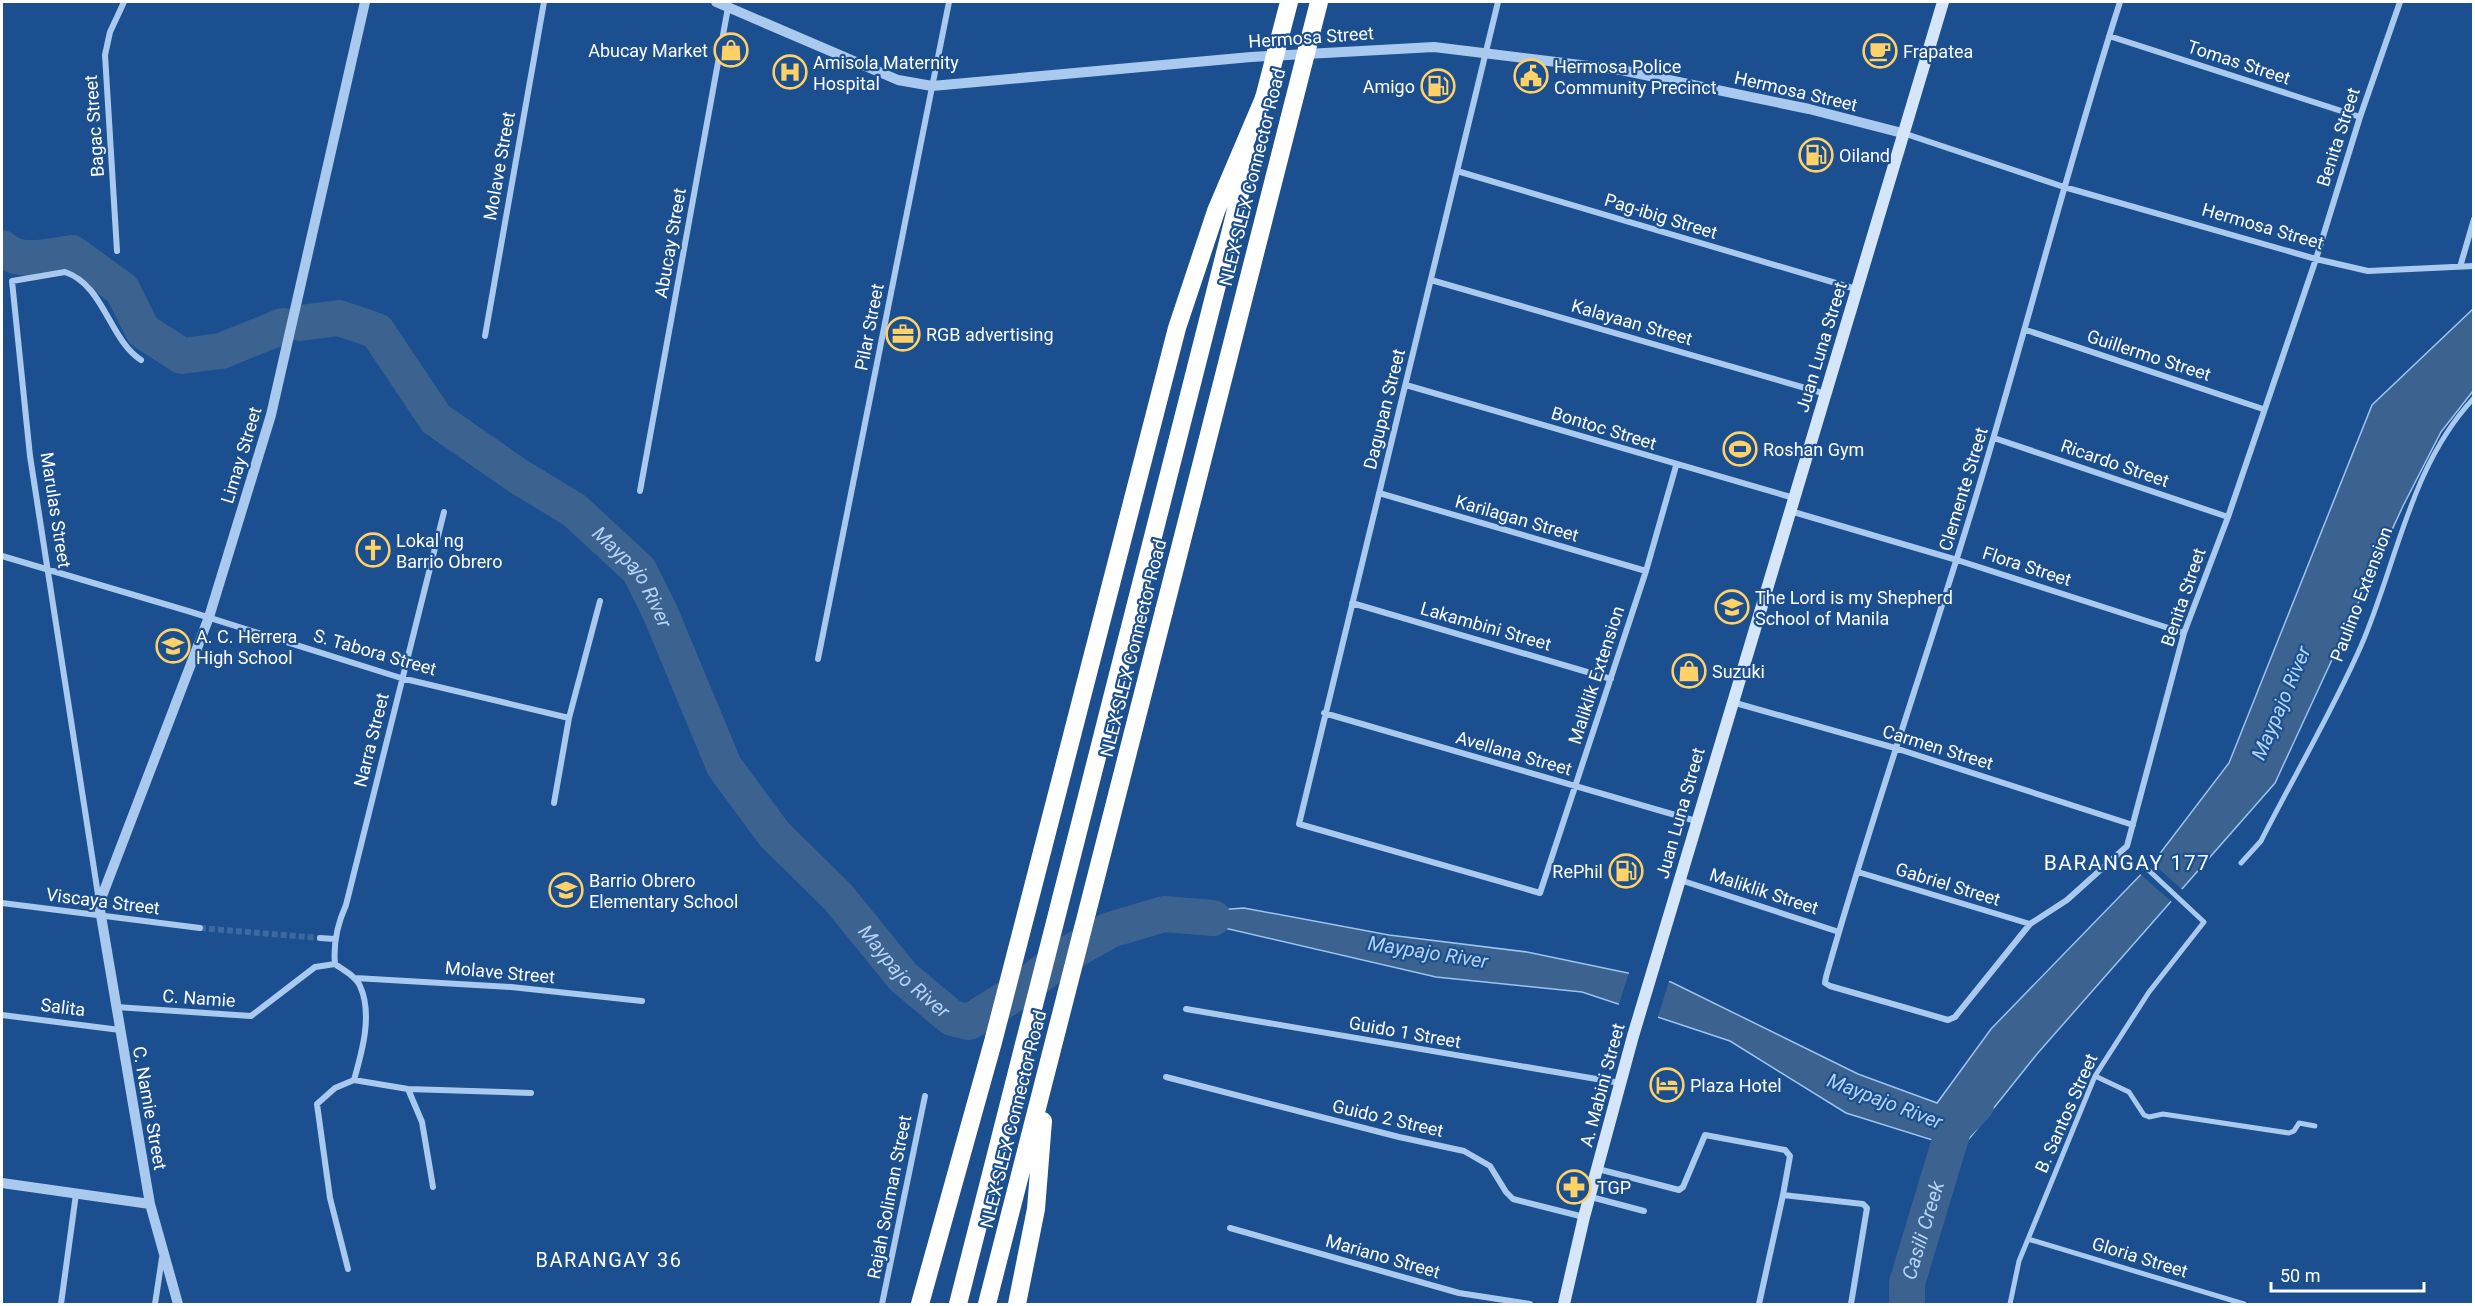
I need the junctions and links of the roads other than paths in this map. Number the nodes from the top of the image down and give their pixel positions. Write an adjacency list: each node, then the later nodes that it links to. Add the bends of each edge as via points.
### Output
1 (124, 2): 22 (street, Bagac Street, via 110,32 105,55)
2 (365, 2): 49 (street, Limay Street, via 271,415)
3 (544, 2): 29 (street, Molave Street)
4 (716, 2): 12 (street, Hermosa Street)
5 (949, 2): 15 (street, Pilar Street)
6 (1288, 2): 16 (highway, NLEX-SLEX Connector Road, bridge)
7 (1319, 2): 83 (highway, NLEX-SLEX Connector Road, bridge)
8 (1498, 2): 14 (street, Dagupan Street)
9 (1943, 2): 18 (main road, Juan Luna Street)
10 (2120, 2): 13 (street, Clemente Street)
11 (2400, 2): 17 (street, Benita Street)
12 (728, 4): 15 (street, Hermosa Street, via 898,80); 37 (street, Abucay Street)
13 (2109, 36): 17 (street, Tomas Street); 20 (street, Clemente Street)
14 (1486, 52): 15 (street, Hermosa Street, via 1434,47 1251,57); 18 (street, Hermosa Street, via 1621,70 1809,109); 19 (street, Dagupan Street)
15 (932, 86): 51 (street, Pilar Street)
16 (1264, 98): 109 (highway, via 1216,211 1177,328 993,1042); 110 (highway, NLEX-SLEX Connector Road)
17 (2360, 117): 23 (street, Benita Street)
18 (1902, 133): 20 (street, Hermosa Street); 27 (main road, Juan Luna Street)
19 (1457, 171): 26 (street, Dagupan Street); 27 (street, Pag-ibig Street)
20 (2064, 187): 23 (street, Hermosa Street); 28 (street, Clemente Street)
21 (2474, 219): 25 (street)
22 (117, 251)
23 (2316, 259): 25 (street, Hermosa Street, via 2368,271); 34 (street, Benita Street)
24 (2474, 266): 25 (street, Hermosa Street)
25 (2460, 267)
26 (1431, 280): 31 (street, Dagupan Street); 32 (street, Kalayaan Street)
27 (1857, 290): 32 (main road, Juan Luna Street)
28 (2026, 330): 34 (street, Guillermo Street); 35 (street, Clemente Street)
29 (485, 336)
30 (141, 360): 45 (street, Marulas Street, via 130,353 94,296 72,274 12,280 30,456)
31 (1406, 385): 36 (street, Bontoc Street); 38 (street, Dagupan Street)
32 (1826, 393): 39 (main road, Juan Luna Street)
33 (2474, 398): 62 (street, Paulino Extension, via 2460,412 2410,504 2362,645 2261,841)
34 (2263, 409): 42 (street, Benita Street)
35 (1994, 438): 42 (street, Ricardo Street); 44 (street, Clemente Street)
36 (1676, 466): 39 (street, Bontoc Street); 46 (street, Maliklik Extension)
37 (640, 490)
38 (1379, 493): 46 (street, Karilagan Street); 48 (street, Dagupan Street)
39 (1794, 498): 40 (main road, Juan Luna Street)
40 (1790, 511): 44 (street, Flora Street); 54 (main road, Juan Luna Street)
41 (444, 512): 52 (street, Narra Street)
42 (2228, 517): 50 (street, Benita Street)
43 (2, 556): 45 (street, S. Tabora Street)
44 (1957, 560): 50 (street, Flora Street); 57 (street, Clemente Street)
45 (49, 568): 49 (street, S. Tabora Street); 68 (street, Marulas Street)
46 (1646, 571): 53 (street, Maliklik Extension)
47 (600, 601): 56 (street)
48 (1352, 603): 53 (street, Lakambini Street); 55 (street, Dagupan Street)
49 (209, 617): 52 (street, S. Tabora Street); 68 (street, Limay Street)
50 (2184, 633): 61 (street, Benita Street)
51 (818, 659)
52 (401, 678): 56 (street, S. Tabora Street); 73 (street, Narra Street)
53 (1611, 679): 58 (street, Maliklik Extension)
54 (1732, 702): 57 (street, Carmen Street); 60 (main road, Juan Luna Street)
55 (1324, 713): 58 (street, Avellana Street); 66 (street, Dagupan Street, via 1299,824)
56 (569, 718): 59 (street)
57 (1895, 748): 61 (street, Carmen Street); 64 (street, Clemente Street)
58 (1575, 786): 60 (street, Avellana Street); 66 (street, Maliklik Extension)
59 (554, 802)
60 (1696, 821): 65 (main road, Juan Luna Street)
61 (2133, 825): 69 (street, Benita Street, via 2127,846 2067,900)
62 (2241, 864)
63 (2143, 865): 84 (street, B. Santos Street, via 2204,922 2149,992)
64 (1858, 872): 69 (street, Gabriel Street); 71 (street, Clemente Street)
65 (1679, 879): 71 (street, Maliklik Street); 80 (main road, Juan Luna Street)
66 (1539, 893)
67 (2, 903): 68 (street, Viscaya Street)
68 (100, 909): 70 (street, Viscaya Street); 78 (street, C. Namie Street)
69 (2030, 924): 76 (street, Benita Street, via 1956,1017 1948,1020)
70 (200, 928)
71 (1839, 932): 76 (street, Clemente Street)
72 (320, 938): 73 (street)
73 (335, 939): 74 (street, Narra Street)
74 (335, 964): 75 (street); 78 (street, C. Namie, via 318,966 251,1016)
75 (355, 978): 77 (street, Molave Street, via 511,987); 86 (street, via 365,1005 363,1047)
76 (1826, 983)
77 (642, 1001)
78 (116, 1007): 82 (street, C. Namie Street)
79 (1186, 1009): 87 (street, Guido 1 Street)
80 (1640, 1014): 87 (main road, A. Mabini Street)
81 (2, 1015): 82 (street, Salita)
82 (120, 1030): 98 (street, C. Namie Street)
83 (1047, 1071): 111 (highway, NLEX-SLEX Connector Road); 112 (highway, via 1036,1209)
84 (2096, 1076): 91 (street, via 2129,1092 2149,1117 2163,1114 2289,1133 2299,1123); 102 (street, B. Santos Street)
85 (1166, 1077): 100 (street, Guido 2 Street, via 1464,1151 1490,1166 1513,1199)
86 (354, 1080): 88 (street); 104 (street, via 335,1088 317,1104 330,1198)
87 (1620, 1083): 92 (main road, A. Mabini Street)
88 (408, 1089): 89 (street); 94 (street, via 422,1122)
89 (531, 1093)
90 (924, 1095): 108 (street, Rajah Soliman Street)
91 (2315, 1126)
92 (1598, 1169): 96 (street, via 1679,1190 1701,1140 1709,1134 1789,1152); 97 (main road, A. Mabini Street)
93 (2, 1183): 95 (street)
94 (433, 1187)
95 (76, 1194): 98 (street); 105 (street)
96 (1783, 1195): 115 (street); 116 (street, via 1863,1204 1867,1212)
97 (1591, 1197): 99 (street); 100 (main road, A. Mabini Street)
98 (150, 1204): 103 (street, C. Namie Street)
99 (1644, 1211)
100 (1584, 1217): 114 (main road, A. Mabini Street)
101 (1230, 1228): 113 (street, Mariano Street, via 1459,1293)
102 (2028, 1239): 117 (street, B. Santos Street); 118 (street, Gloria Street)
103 (163, 1253): 106 (street); 107 (street, C. Namie Street)
104 (348, 1269)
105 (61, 1305)
106 (156, 1305)
107 (177, 1305)
108 (882, 1305)
109 (920, 1305)
110 (958, 1305)
111 (987, 1305)
112 (1017, 1305)
113 (1530, 1305)
114 (1564, 1305)
115 (1759, 1305)
116 (1851, 1305)
117 (2010, 1305)
118 (2244, 1305)

